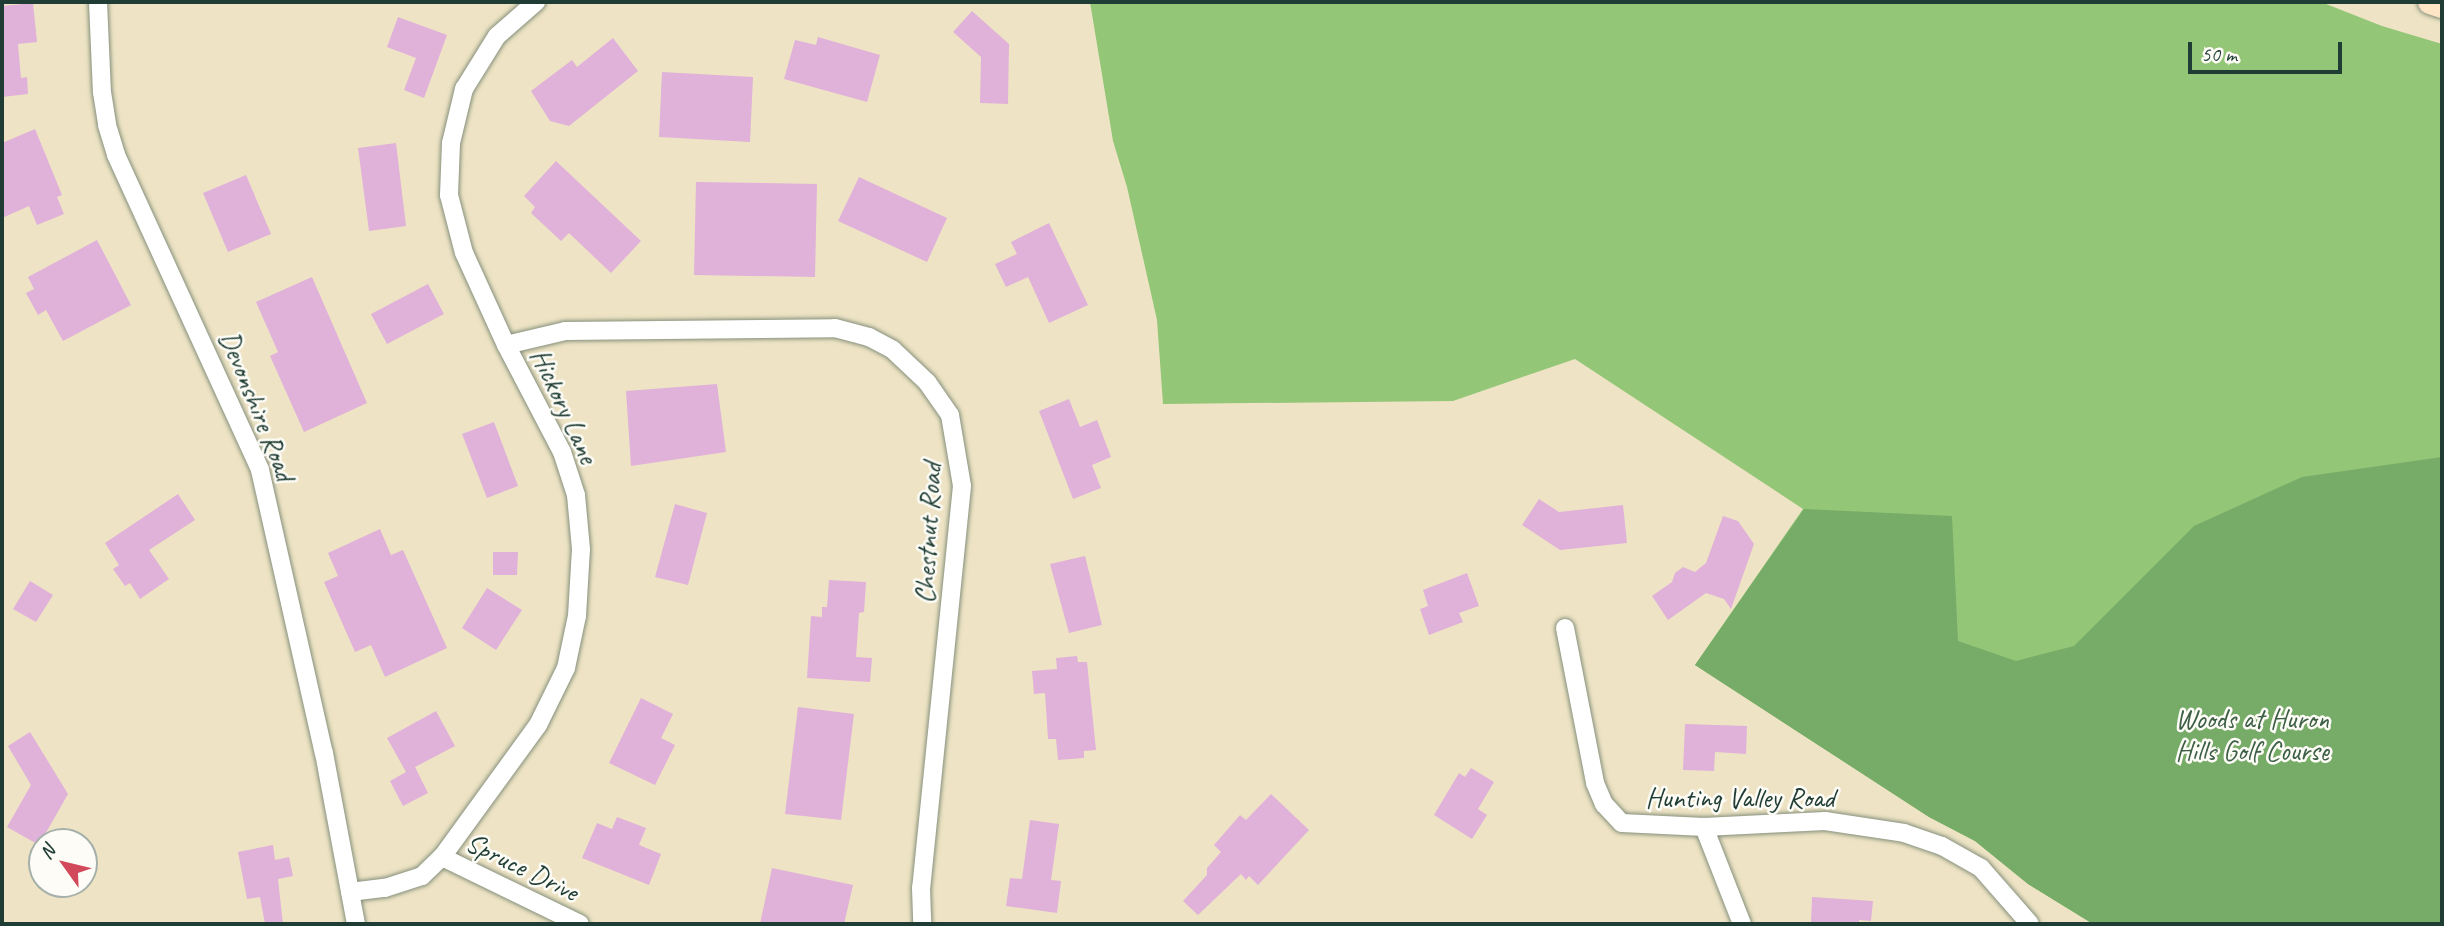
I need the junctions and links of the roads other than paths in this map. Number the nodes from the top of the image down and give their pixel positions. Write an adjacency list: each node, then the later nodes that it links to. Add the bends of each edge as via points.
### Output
1 (98, 2): 9 (street, Devonshire Road, via 102,92 116,155 260,470 324,753)
2 (536, 2): 5 (street, Hickory Lane, via 497,36 464,89 451,143 449,195 464,253)
3 (2430, 2): 4 (main road)
4 (2442, 6)
5 (506, 345): 8 (street, Hickory Lane, via 562,452 576,495 581,549 577,616 566,668 538,725); 12 (street, Chestnut Road, via 565,331 835,328 869,337 893,350 927,382 950,415 962,485 921,888)
6 (1565, 628): 7 (street, Hunting Valley Road, via 1595,783 1604,804 1622,823)
7 (1704, 827): 13 (street); 14 (street, Hunting Valley Road, via 1825,821 1905,833 1942,846 1980,869)
8 (442, 857): 9 (street, Hickory Lane, via 422,876 385,888); 11 (street, Spruce Drive)
9 (350, 892): 10 (street, Devonshire Road)
10 (356, 924)
11 (580, 924)
12 (922, 924)
13 (1742, 924)
14 (2030, 924)

